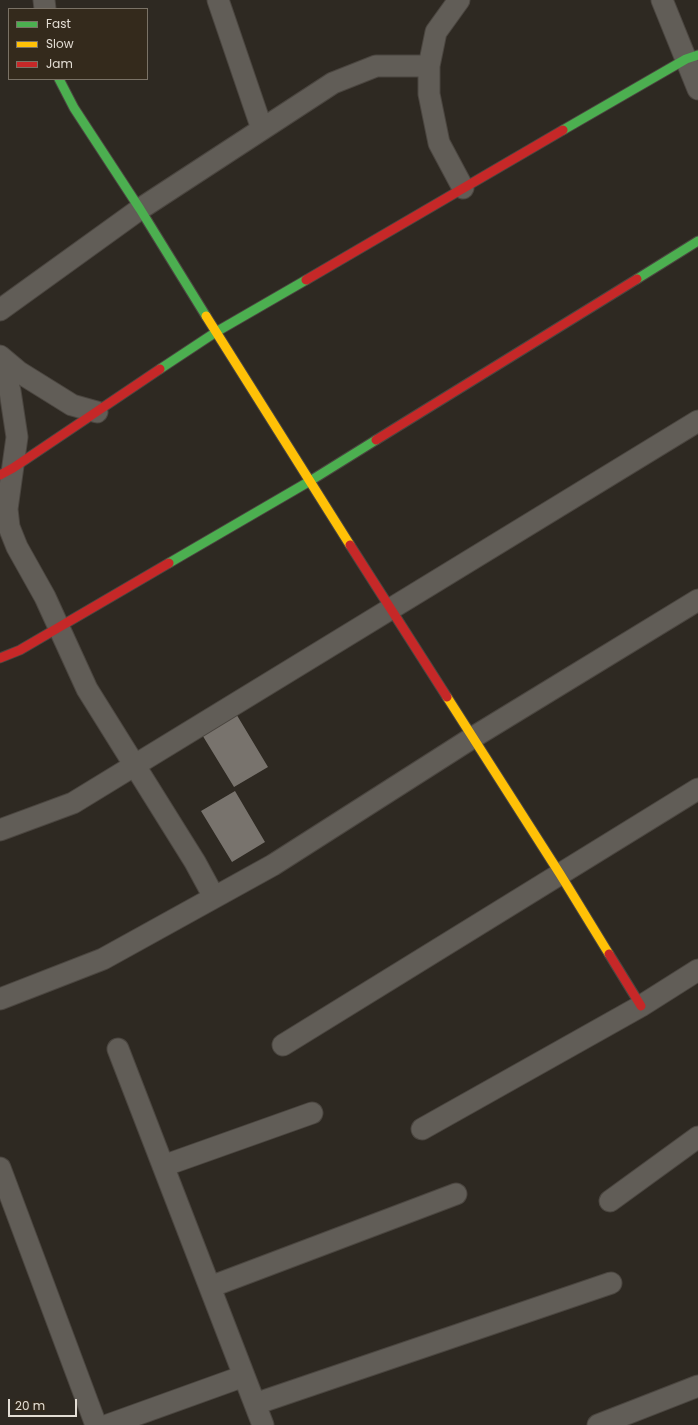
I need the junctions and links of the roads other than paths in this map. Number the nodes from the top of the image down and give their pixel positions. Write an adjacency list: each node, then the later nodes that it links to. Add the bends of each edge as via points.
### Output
1 (218, 0): 8 (street)
2 (459, 0): 5 (street, via 436,32)
3 (662, 0): 4 (street)
4 (692, 57): 7 (street); 9 (street)
5 (428, 66): 8 (street, via 376,66 333,83); 9 (street, via 429,94 439,143)
6 (59, 80): 10 (street, via 74,108)
7 (698, 89)
8 (262, 129): 10 (street)
9 (463, 188): 13 (street)
10 (140, 209): 12 (street); 13 (street)
11 (698, 241): 19 (street)
12 (0, 310)
13 (216, 332): 16 (street); 19 (street)
14 (0, 356): 16 (street, via 19,372 72,405)
15 (0, 360): 18 (street, via 10,391 17,438)
16 (97, 412): 18 (street)
17 (698, 421): 21 (street)
18 (6, 471): 22 (street, via 9,527)
19 (310, 480): 21 (street); 22 (street)
20 (698, 600): 24 (street)
21 (390, 608): 24 (street); 25 (street)
22 (60, 627): 23 (street, via 20,650); 25 (street, via 86,689)
23 (0, 658)
24 (472, 738): 28 (street); 29 (street, via 273,865)
25 (134, 766): 27 (street, via 73,803); 29 (street, via 195,862)
26 (698, 789): 28 (street)
27 (0, 830)
28 (560, 874): 32 (street); 33 (street)
29 (214, 897): 31 (street, via 103,959)
30 (698, 970): 32 (street)
31 (0, 999)
32 (641, 1006): 36 (street)
33 (283, 1045)
34 (118, 1049): 38 (street)
35 (312, 1113): 38 (street)
36 (422, 1129)
37 (698, 1137): 41 (street)
38 (163, 1166): 43 (street)
39 (0, 1168): 47 (street)
40 (456, 1194): 43 (street)
41 (610, 1201)
42 (611, 1283): 46 (street)
43 (210, 1287): 44 (street)
44 (244, 1376): 46 (street); 48 (street)
45 (698, 1386): 50 (street)
46 (255, 1404): 49 (street)
47 (96, 1425)
48 (108, 1425)
49 (263, 1425)
50 (598, 1425)

